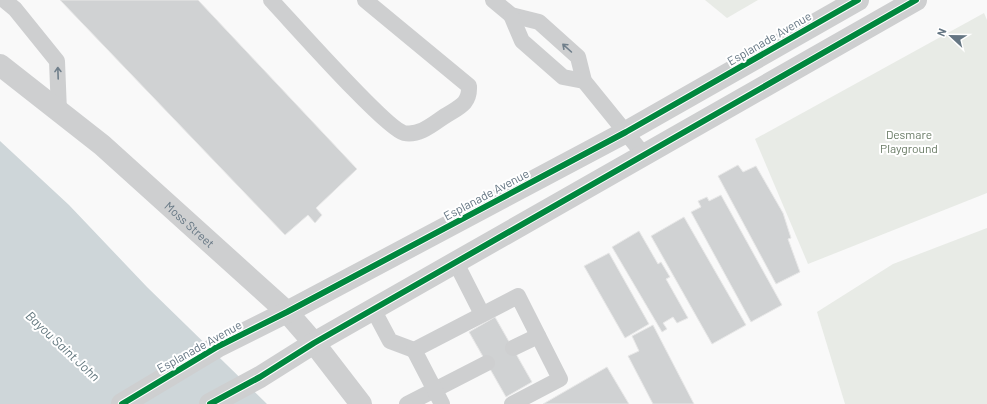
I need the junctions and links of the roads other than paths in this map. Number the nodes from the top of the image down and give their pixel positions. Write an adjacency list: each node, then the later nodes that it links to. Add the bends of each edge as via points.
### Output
1 (4, 0): 10 (lane, one-way to 1, via 57,61 16,9)
2 (271, 0): 3 (lane, via 335,69 391,125 403,133 418,132 464,105 470,96 469,86)
3 (364, 0)
4 (916, 0): 7 (street)
5 (853, 3): 7 (street); 11 (street, Esplanade Avenue)
6 (503, 5): 9 (lane, via 522,41 563,77); 9 (lane, one-way to 6, via 578,57 539,22)
7 (864, 30): 12 (street)
8 (0, 64): 10 (street, Moss Street)
9 (584, 81): 11 (lane)
10 (59, 112): 15 (street, Moss Street, via 102,146)
11 (626, 132): 12 (lane); 15 (street, Esplanade Avenue)
12 (644, 155): 13 (street)
13 (456, 262): 14 (street); 16 (lane)
14 (373, 309): 18 (street); 20 (lane, via 390,341)
15 (287, 312): 18 (street, Moss Street); 23 (street, Esplanade Avenue, via 217,346)
16 (482, 314): 17 (lane, via 518,296); 20 (lane)
17 (538, 336): 19 (lane); 28 (lane, via 560,379)
18 (314, 342): 24 (street, via 260,377); 25 (street, Moss Street)
19 (513, 348)
20 (414, 350): 22 (lane)
21 (487, 363): 22 (lane)
22 (434, 389): 26 (lane); 27 (lane)
23 (122, 404)
24 (210, 404)
25 (361, 404)
26 (406, 404)
27 (442, 404)
28 (512, 404)

